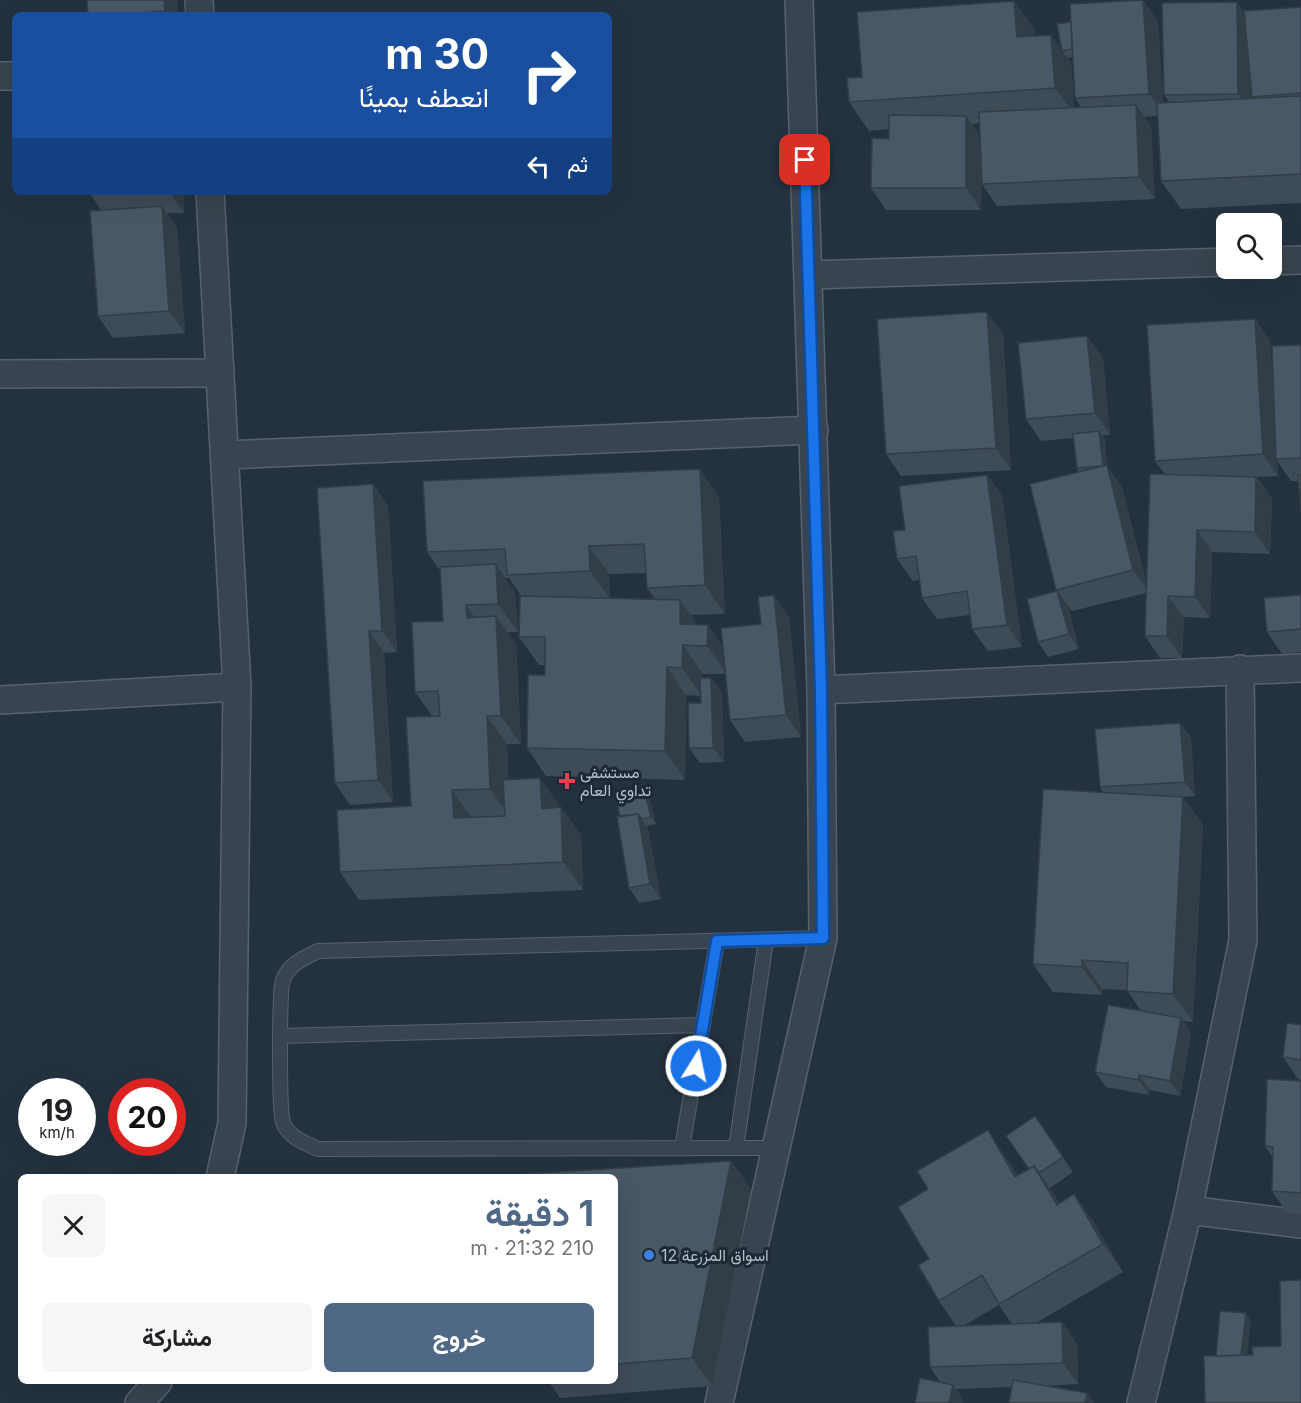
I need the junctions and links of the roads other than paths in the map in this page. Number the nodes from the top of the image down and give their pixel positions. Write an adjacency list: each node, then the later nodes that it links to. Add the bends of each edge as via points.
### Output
1 (799, 0): 6 (street)
2 (210, 195): 7 (street)
3 (1301, 260): 4 (street)
4 (1282, 261)
5 (1216, 262): 6 (street)
6 (809, 275): 9 (street)
7 (220, 373): 8 (street); 10 (street)
8 (0, 374)
9 (814, 430): 10 (street); 14 (street)
10 (225, 455): 13 (street)
11 (1240, 669): 12 (street); 14 (street); 25 (street, via 1243,940)
12 (1301, 669)
13 (237, 687): 15 (street); 24 (street, via 232,1123)
14 (821, 690): 16 (street)
15 (0, 700)
16 (823, 938): 17 (lane); 22 (street)
17 (766, 940): 18 (lane); 21 (lane)
18 (717, 941): 19 (lane); 20 (lane, via 318,951 297,960 283,980)
19 (703, 1025): 20 (lane); 23 (lane)
20 (280, 1036): 23 (lane, via 283,1122 297,1139 318,1149)
21 (736, 1148): 22 (lane); 23 (lane)
22 (776, 1148): 29 (street)
23 (682, 1149)
24 (221, 1174)
25 (1188, 1210): 26 (street); 30 (street)
26 (1301, 1224)
27 (156, 1384): 28 (street)
28 (139, 1403)
29 (719, 1403)
30 (1141, 1403)

